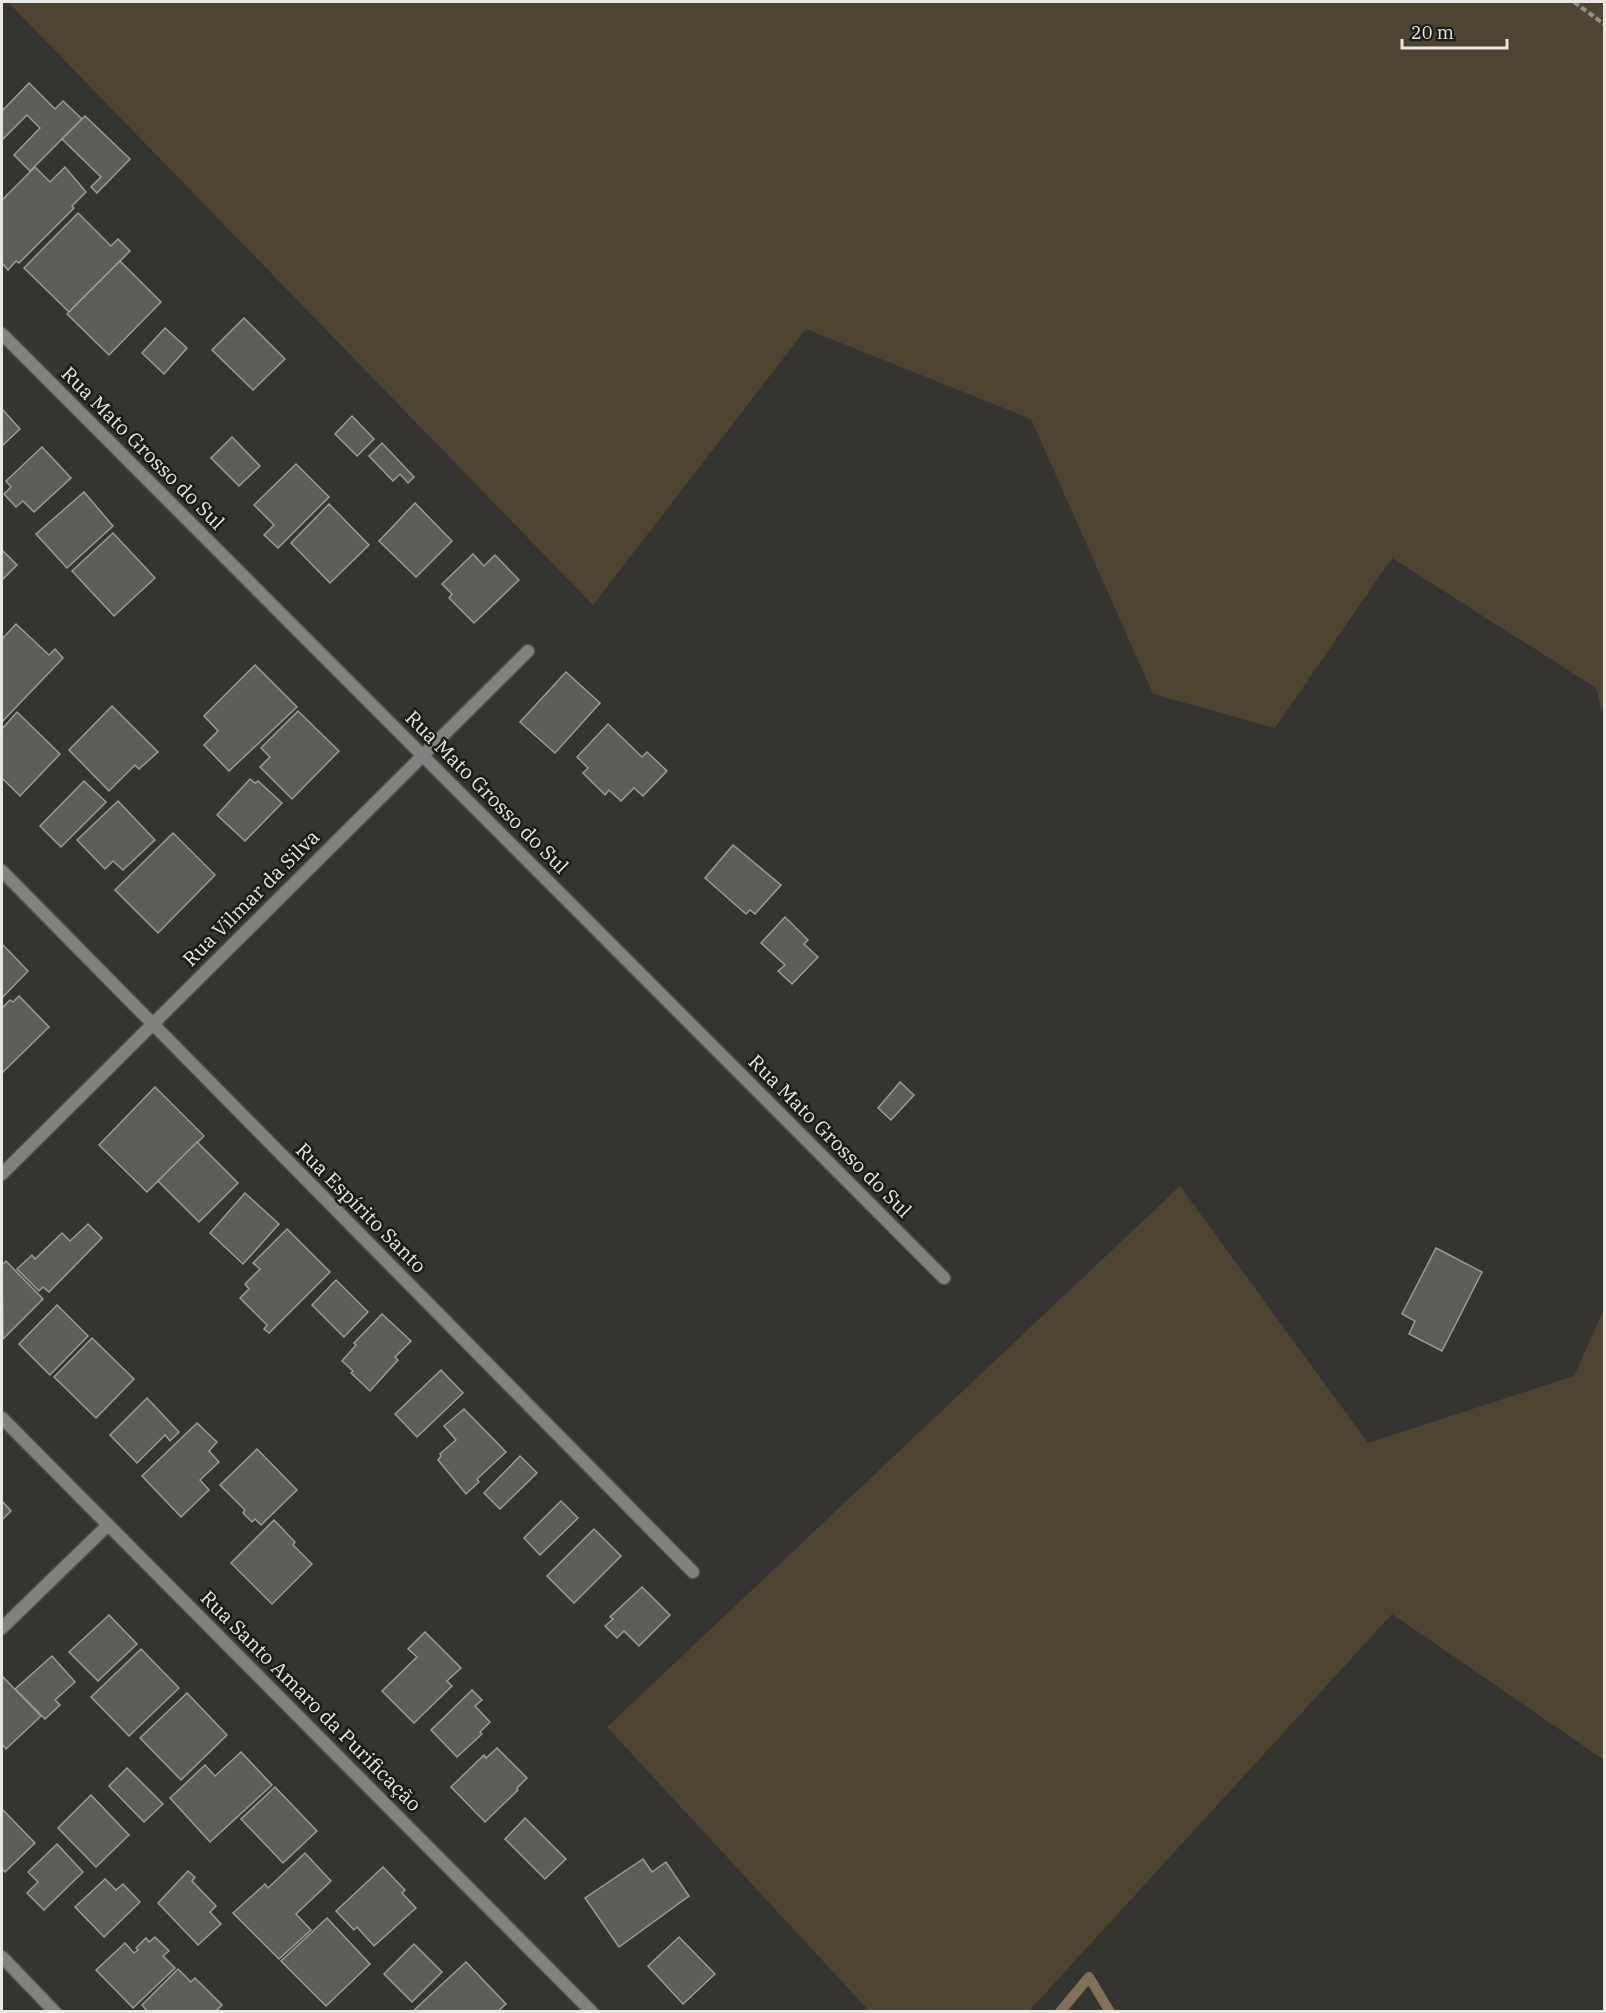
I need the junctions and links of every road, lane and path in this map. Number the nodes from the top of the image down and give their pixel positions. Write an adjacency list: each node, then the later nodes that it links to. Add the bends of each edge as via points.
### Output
1 (1574, 2): 2 (path)
2 (1605, 24)
3 (2, 334): 5 (street, Rua Mato Grosso do Sul)
4 (528, 651): 5 (street, Rua Vilmar da Silva)
5 (423, 756): 7 (street, Rua Vilmar da Silva); 9 (street, Rua Mato Grosso do Sul)
6 (2, 871): 7 (street, Rua Espírito Santo)
7 (152, 1024): 8 (street, Rua Vilmar da Silva); 12 (street, Rua Espírito Santo)
8 (2, 1174)
9 (944, 1278)
10 (2, 1418): 11 (street, Rua Santo Amaro da Purificação)
11 (108, 1525): 13 (street); 16 (street, Rua Santo Amaro da Purificação)
12 (693, 1572)
13 (2, 1628)
14 (2, 1957): 15 (street)
15 (55, 2012)
16 (592, 2012)

